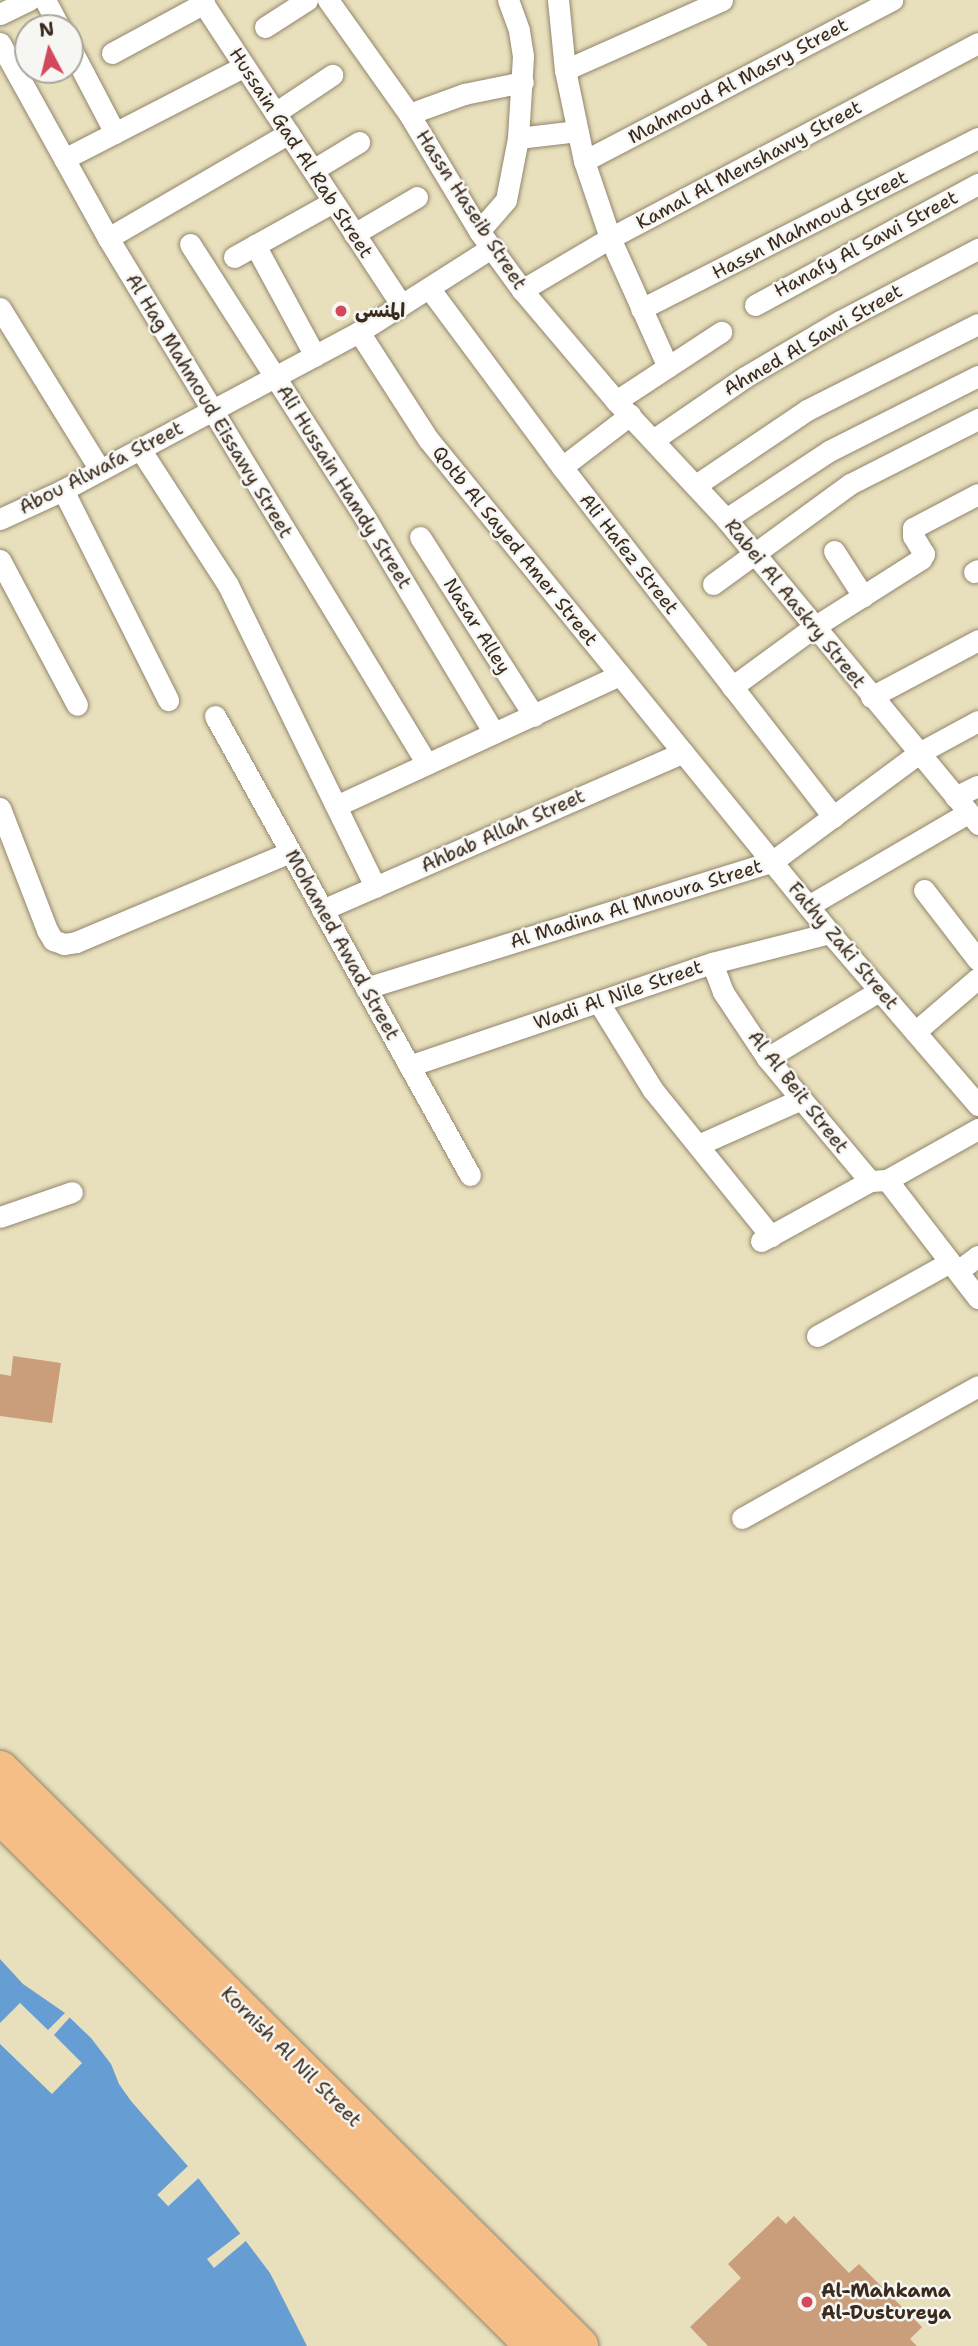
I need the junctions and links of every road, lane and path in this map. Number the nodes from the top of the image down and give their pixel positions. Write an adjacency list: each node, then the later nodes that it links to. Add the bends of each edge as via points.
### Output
1 (29, 0): 9 (street)
2 (307, 0): 10 (street)
3 (328, 0): 20 (street, Hassn Haseib Street)
4 (558, 0): 15 (street)
5 (722, 0): 15 (street)
6 (892, 0): 28 (street, Mahmoud Al Masry Street)
7 (202, 2): 13 (street); 14 (street, Hussain Gad Al Rab Street)
8 (514, 2): 18 (street, Abou Alwafa Street)
9 (0, 15)
10 (265, 27)
11 (0, 43): 27 (street, Al Hag Mahmoud Eissawy Street)
12 (978, 43): 35 (street, Kamal Al Menshawy Street)
13 (112, 53)
14 (245, 66): 19 (street, Hussain Gad Al Rab Street); 22 (street)
15 (565, 70): 21 (street)
16 (84, 73): 22 (street)
17 (332, 75): 19 (street)
18 (523, 82): 20 (street, via 464,94); 24 (street, Abou Alwafa Street)
19 (275, 113): 23 (street, Hussain Gad Al Rab Street)
20 (409, 114): 36 (street, Hassn Haseib Street)
21 (578, 131): 24 (street); 28 (street)
22 (115, 132): 27 (street)
23 (289, 133): 29 (street, Hussain Gad Al Rab Street); 34 (street)
24 (518, 138): 36 (street, Abou Alwafa Street, via 506,200)
25 (978, 138): 46 (street, Hassn Mahmoud Street)
26 (359, 142): 29 (street)
27 (64, 159): 34 (street, Al Hag Mahmoud Eissawy Street)
28 (584, 161): 35 (street)
29 (313, 170): 32 (street, Hussain Gad Al Rab Street)
30 (978, 184): 44 (street, Hanafy Al Sawi Street)
31 (417, 197): 33 (street)
32 (333, 202): 33 (street, Hussain Gad Al Rab Street); 38 (street)
33 (354, 234): 43 (street, Hussain Gad Al Rab Street)
34 (107, 238): 55 (street, Al Hag Mahmoud Eissawy Street)
35 (610, 238): 42 (street, Kamal Al Menshawy Street); 46 (street)
36 (485, 239): 41 (street, Abou Alwafa Street); 42 (street, Hassn Haseib Street)
37 (190, 244): 53 (street, Ali Hussain Hamdy Street)
38 (255, 245): 40 (street); 50 (street)
39 (978, 248): 57 (street, Ahmed Al Sawi Street, via 828,328)
40 (234, 257)
41 (429, 288): 43 (street, Abou Alwafa Street); 59 (street, Ali Hafez Street)
42 (522, 290): 54 (street, Hassn Haseib Street)
43 (401, 305): 48 (street, Abou Alwafa Street)
44 (755, 305)
45 (0, 307): 60 (street)
46 (641, 309): 51 (street)
47 (978, 324): 61 (street, via 807,410)
48 (359, 332): 50 (street, Abou Alwafa Street); 74 (street, Qotb Al Sayed Amer Street, via 428,439)
49 (722, 332): 51 (street)
50 (315, 356): 53 (street, Abou Alwafa Street)
51 (668, 367): 54 (street)
52 (978, 376): 65 (street, via 829,451)
53 (275, 377): 55 (street, Abou Alwafa Street); 82 (street, Ali Hussain Hamdy Street)
54 (623, 408): 57 (street, Rabei Al Aaskry Street); 59 (street)
55 (211, 411): 58 (street, Abou Alwafa Street); 85 (street, Al Hag Mahmoud Eissawy Street)
56 (978, 419): 68 (street, via 850,484)
57 (653, 440): 61 (street, Rabei Al Aaskry Street)
58 (140, 449): 60 (street, Abou Alwafa Street); 87 (street, via 228,585)
59 (562, 467): 75 (street, Ali Hafez Street)
60 (100, 470): 62 (street, Abou Alwafa Street)
61 (696, 485): 65 (street, Rabei Al Aaskry Street)
62 (64, 490): 64 (street, Abou Alwafa Street); 77 (street)
63 (978, 494): 71 (street, via 916,525 912,532 924,557)
64 (0, 519)
65 (726, 519): 68 (street, Rabei Al Aaskry Street)
66 (420, 537): 80 (street, Nasar Alley)
67 (834, 551): 71 (street)
68 (754, 554): 70 (street); 72 (street, Rabei Al Aaskry Street)
69 (0, 560): 78 (street)
70 (713, 583)
71 (863, 596): 72 (street)
72 (814, 627): 75 (street); 76 (street, Rabei Al Aaskry Street)
73 (978, 640): 76 (street)
74 (620, 675): 80 (street); 83 (street, Qotb Al Sayed Amer Street)
75 (732, 687): 90 (street, Ali Hafez Street)
76 (871, 697): 84 (street, Rabei Al Aaskry Street)
77 (168, 700)
78 (77, 705)
79 (215, 716): 91 (street, Mohamed Awad Street)
80 (534, 716): 82 (street)
81 (978, 721): 84 (street, Al Madina Al Mnoura Street)
82 (494, 733): 85 (street)
83 (683, 752): 92 (street, Fathy Zaki Street); 93 (street, Ahbab Allah Street)
84 (919, 753): 89 (street, Rabei Al Aaskry Street); 90 (street, Al Madina Al Mnoura Street)
85 (426, 764): 87 (street)
86 (978, 786): 89 (street)
87 (336, 806): 93 (street)
88 (0, 808): 91 (street, via 47,930 53,940 64,944)
89 (967, 811): 95 (street)
90 (833, 817): 92 (street, Al Madina Al Mnoura Street)
91 (290, 852): 96 (street, Mohamed Awad Street)
92 (773, 861): 95 (street, Fathy Zaki Street); 101 (street, Al Madina Al Mnoura Street)
93 (375, 887): 96 (street, Ahbab Allah Street)
94 (924, 890): 98 (street)
95 (808, 906): 97 (street, Fathy Zaki Street)
96 (322, 910): 101 (street, Mohamed Awad Street)
97 (830, 933): 99 (street, Wadi Al Nile Street); 102 (street, Fathy Zaki Street)
98 (978, 960)
99 (712, 963): 103 (street, Wadi Al Nile Street); 105 (street, Al Al Beit Street, via 723,992)
100 (978, 978): 104 (street)
101 (366, 988): 106 (street, Mohamed Awad Street)
102 (879, 991): 104 (street, Fathy Zaki Street); 105 (street)
103 (598, 1003): 106 (street, Wadi Al Nile Street); 110 (street, via 653,1090)
104 (915, 1032): 108 (street, Fathy Zaki Street)
105 (766, 1058): 107 (street, Al Al Beit Street)
106 (409, 1066): 111 (street, Mohamed Awad Street)
107 (799, 1100): 110 (street); 112 (street, Al Al Beit Street)
108 (978, 1105)
109 (978, 1129): 112 (street)
110 (698, 1145): 112 (street, via 765,1239)
111 (470, 1175)
112 (879, 1180): 116 (street, Al Al Beit Street)
113 (72, 1192): 114 (street)
114 (0, 1217)
115 (978, 1256): 116 (street)
116 (954, 1266): 117 (street, Al Al Beit Street); 118 (street)
117 (978, 1298)
118 (817, 1336)
119 (978, 1386): 120 (street)
120 (742, 1518)
121 (0, 1770): 124 (highway, Kornish Al Nil Street)
122 (0, 1814): 123 (highway, Kornish Al Nil Street)
123 (535, 2346)
124 (579, 2346)

